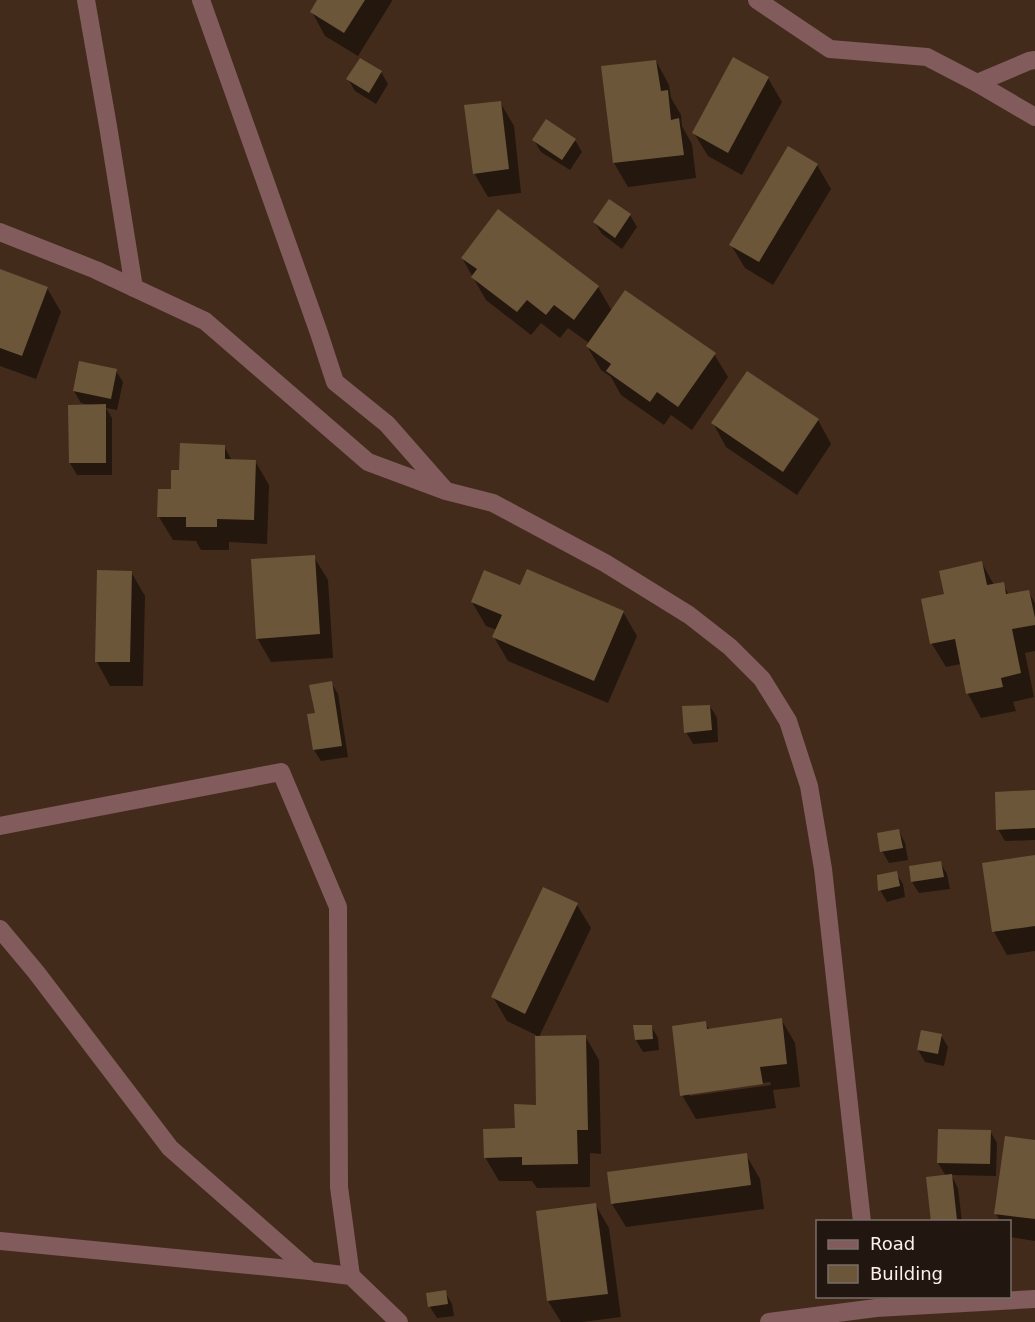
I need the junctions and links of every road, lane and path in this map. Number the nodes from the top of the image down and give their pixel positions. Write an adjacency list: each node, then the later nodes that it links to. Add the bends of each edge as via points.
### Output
1 (86, 0): 8 (street)
2 (201, 0): 9 (street, via 335,382 387,424)
3 (757, 0): 5 (street, via 830,49 927,57)
4 (1035, 60): 5 (street)
5 (977, 83): 6 (street)
6 (1035, 117)
7 (0, 232): 8 (street)
8 (134, 288): 9 (street, via 205,321 368,462)
9 (446, 491): 12 (street, via 493,503 605,563 689,615 762,679 788,721 809,786 823,869)
10 (0, 826): 15 (street, via 281,772 338,907 339,1187)
11 (0, 929): 14 (street, via 170,1148)
12 (862, 1220)
13 (0, 1241): 14 (street)
14 (310, 1271): 15 (street)
15 (351, 1276): 18 (street)
16 (1035, 1299): 17 (street)
17 (875, 1302): 19 (street)
18 (399, 1322)
19 (769, 1322)

